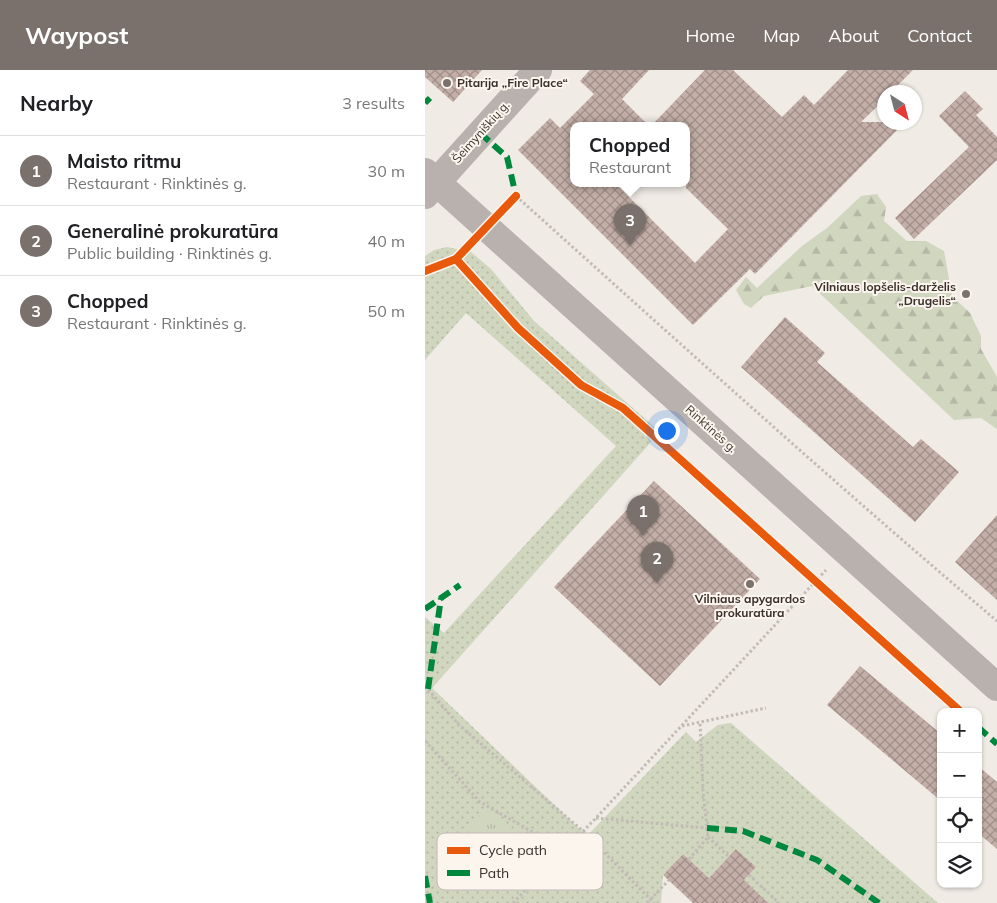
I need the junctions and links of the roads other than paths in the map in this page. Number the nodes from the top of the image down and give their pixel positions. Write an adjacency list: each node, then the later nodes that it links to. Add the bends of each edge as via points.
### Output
1 (538, 70): 2 (main road, Šeimyniškių g.)
2 (429, 183): 3 (main road, Rinktinės g.)
3 (997, 687)

